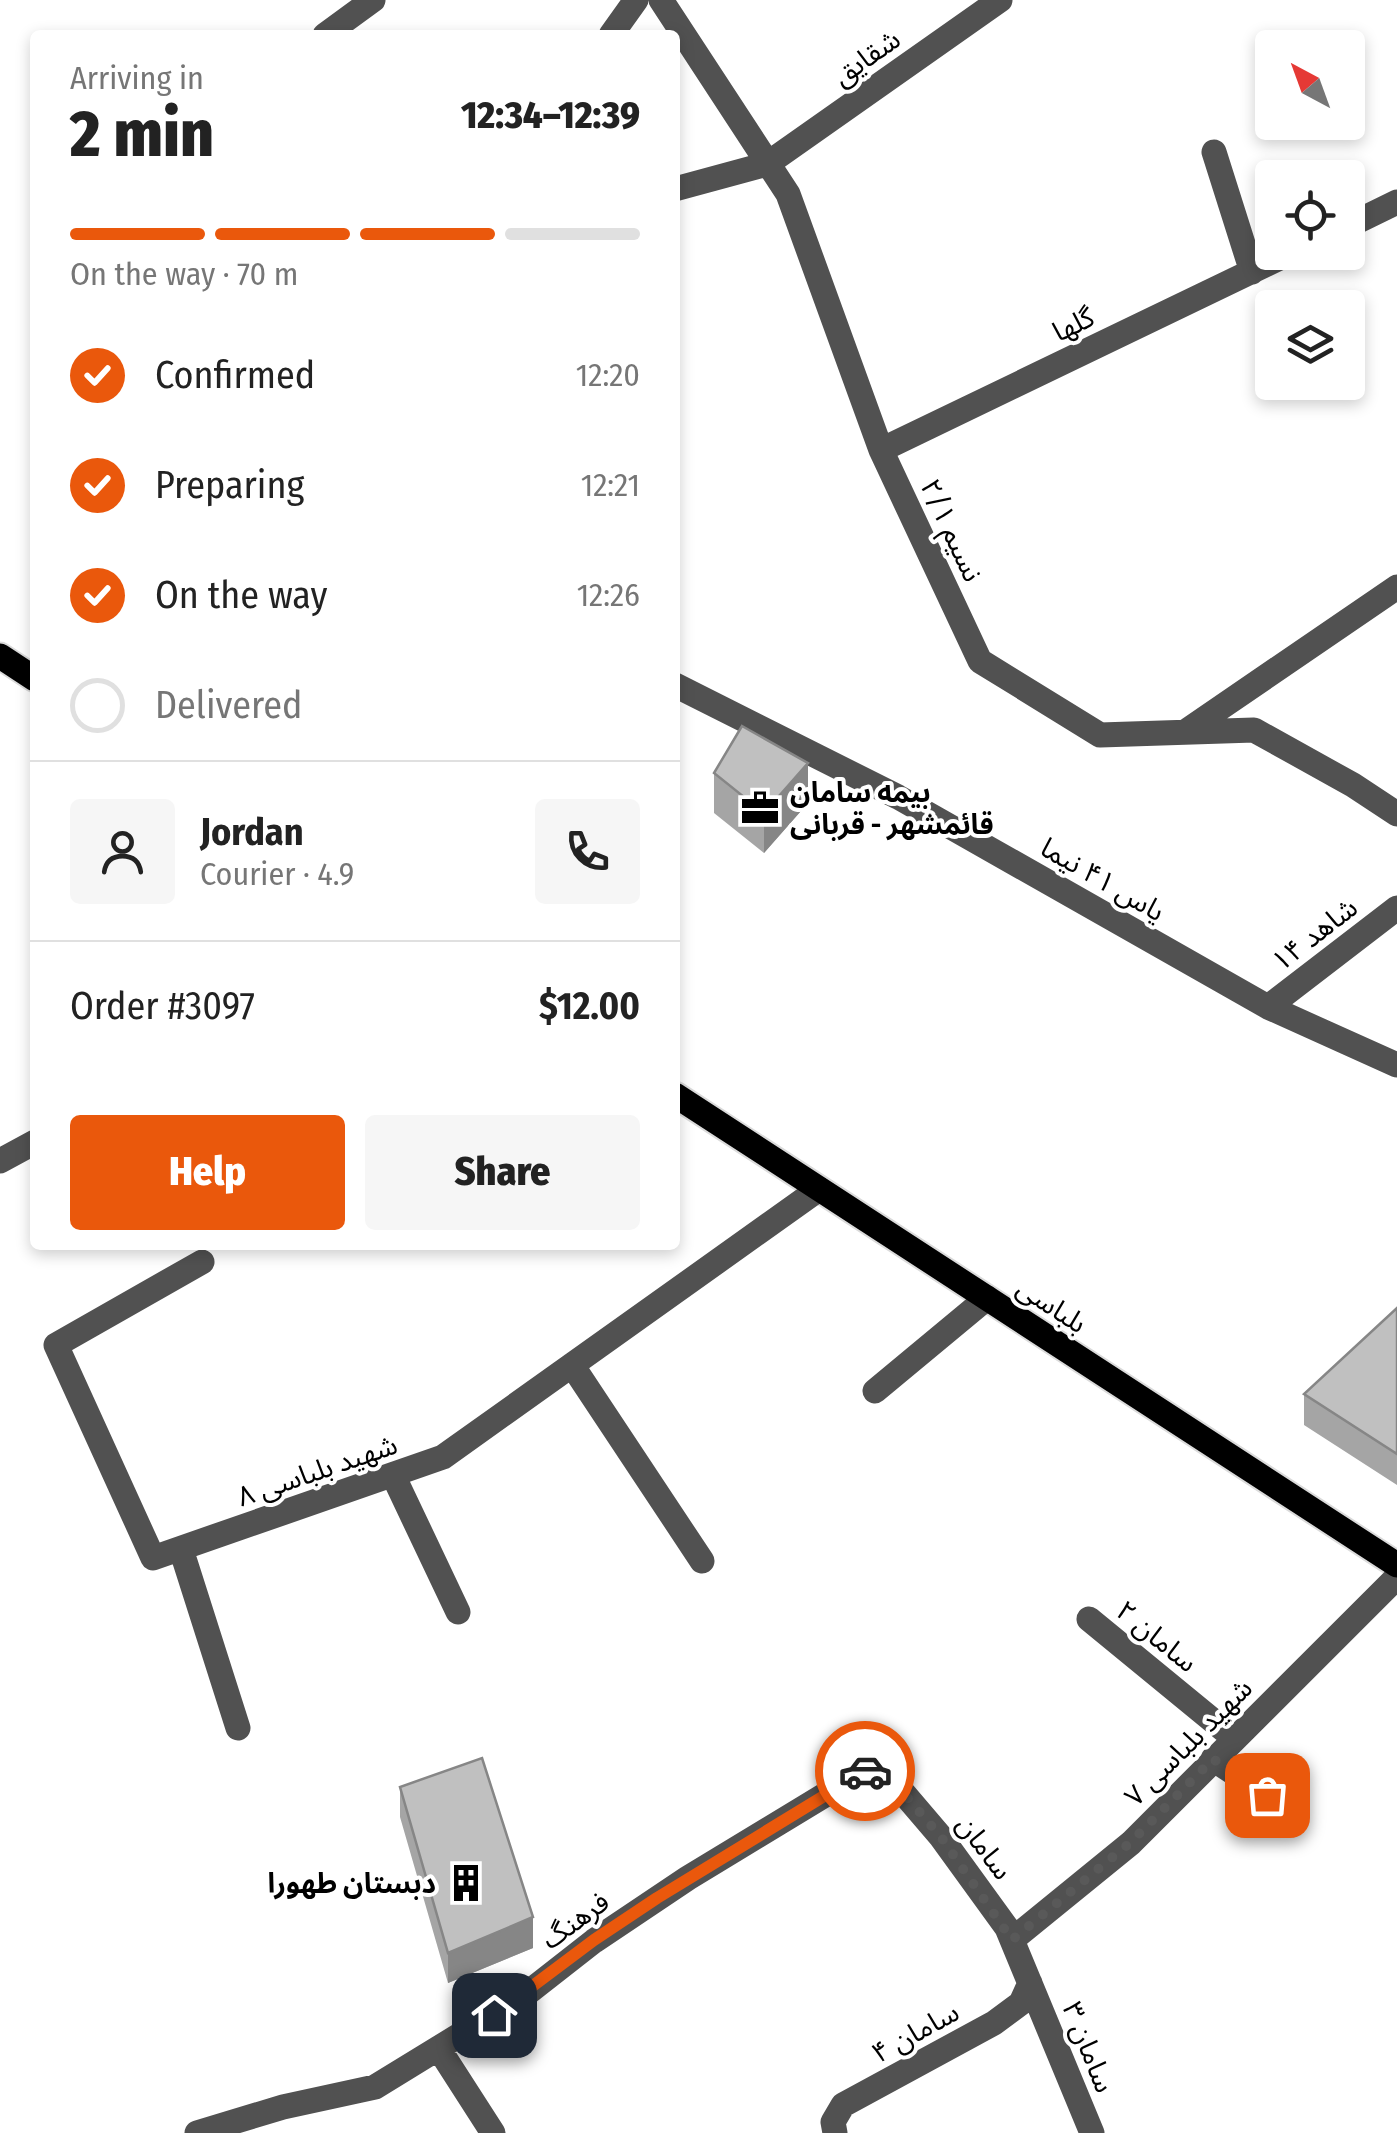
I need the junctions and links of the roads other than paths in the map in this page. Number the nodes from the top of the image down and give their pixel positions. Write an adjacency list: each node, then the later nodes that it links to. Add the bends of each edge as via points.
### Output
1 (373, 0): 5 (street)
2 (636, 0): 6 (street)
3 (1000, 0): 9 (street, شقایق)
4 (671, 4): 7 (street); 9 (street, نسیم ۲/۱)
5 (333, 30)
6 (615, 30)
7 (658, 30)
8 (1214, 152): 14 (street)
9 (767, 164): 10 (street, شقایق); 15 (street, نسیم ۲/۱, via 788,194)
10 (680, 189)
11 (1397, 202): 12 (street)
12 (1365, 218)
13 (1256, 270): 14 (street, گلها)
14 (1252, 272): 15 (street, گلها)
15 (881, 450): 20 (street, نسیم ۲/۱, via 980,660 1100,734)
16 (1397, 587): 20 (street)
17 (0, 656): 18 (main road)
18 (30, 675)
19 (680, 687): 23 (street, یاس ۴۱ نیما, via 898,797)
20 (1185, 732): 21 (street, نسیم ۲/۱, via 1254,730)
21 (1397, 814)
22 (1397, 908): 23 (street, شاهد ۱۴)
23 (1268, 1008): 24 (street, یاس ۴۱ نیما)
24 (1397, 1065)
25 (680, 1098): 28 (main road, بلباسی)
26 (30, 1144): 27 (street)
27 (0, 1159)
28 (819, 1189): 30 (main road, بلباسی); 31 (street, شهید بلباسی ۸)
29 (202, 1262): 34 (street, via 56,1345 153,1558)
30 (987, 1298): 32 (street); 36 (main road, بلباسی)
31 (572, 1364): 33 (street, شهید بلباسی ۸, via 443,1457); 35 (street)
32 (875, 1391)
33 (392, 1475): 34 (street, شهید بلباسی ۸); 38 (street)
34 (181, 1549): 40 (street)
35 (702, 1561)
36 (1397, 1565)
37 (1397, 1577): 41 (street, شهید بلباسی ۷)
38 (458, 1612)
39 (1089, 1619): 41 (street, سامان ۲)
40 (238, 1728)
41 (1234, 1738): 42 (street, شهید بلباسی ۷)
42 (1213, 1759): 44 (street); 45 (street, شهید بلباسی ۷, via 1131,1842)
43 (866, 1770): 45 (street, سامان, via 888,1775 941,1837); 47 (street, فرهنگ, via 657,1898)
44 (1294, 1813)
45 (1012, 1940): 46 (street, سامان)
46 (1030, 1983): 50 (street, سامان ۴, via 1021,2002 994,2023 843,2105); 51 (street, سامان ۳)
47 (439, 2049): 48 (street, فرهنگ, via 376,2087); 49 (street)
48 (198, 2133)
49 (493, 2133)
50 (835, 2133)
51 (1092, 2133)

